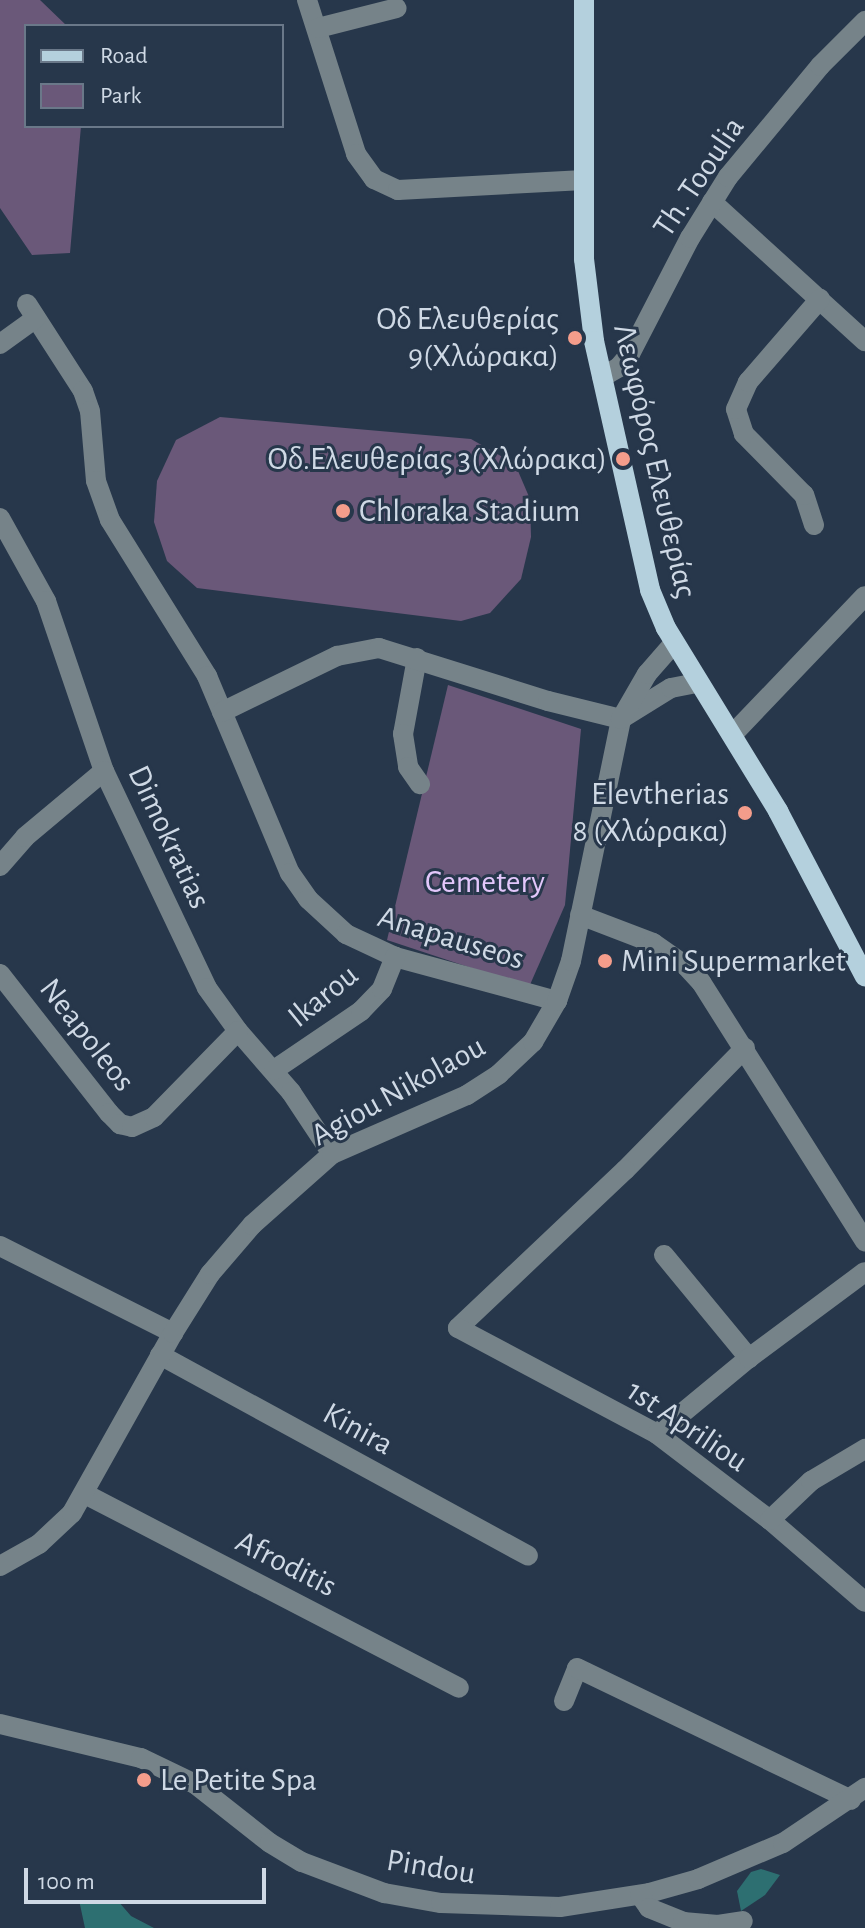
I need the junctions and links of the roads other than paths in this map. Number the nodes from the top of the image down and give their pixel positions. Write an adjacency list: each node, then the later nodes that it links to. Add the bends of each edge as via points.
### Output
1 (307, 0): 5 (street)
2 (584, 0): 6 (main road, Λεωφόρος Ελευθερίας)
3 (397, 8): 5 (street)
4 (865, 23): 7 (street, Th. Tooulia, via 820,66)
5 (318, 28): 6 (street, via 356,154 386,186 398,190)
6 (584, 180): 11 (main road, Λεωφόρος Ελευθερίας, via 584,259)
7 (712, 202): 8 (street); 11 (street, Th. Tooulia, via 630,354)
8 (820, 299): 9 (street); 13 (street, via 748,382 736,409 744,434 804,495)
9 (865, 341)
10 (0, 344): 18 (street, Anapauseos, via 32,311 83,391 90,411 96,481 110,520 187,640)
11 (602, 377): 15 (main road, Λεωφόρος Ελευθερίας, via 650,590)
12 (0, 518): 21 (street, Dimokratias, via 46,601)
13 (814, 525)
14 (865, 596): 20 (street)
15 (674, 643): 17 (main road, Λεωφόρος Ελευθερίας); 19 (street, Agiou Nikolaou, via 647,674)
16 (417, 658): 18 (street, via 360,649); 19 (street); 22 (street, via 403,734 408,767)
17 (697, 683): 19 (street, via 671,688); 20 (main road, Λεωφόρος Ελευθερίας)
18 (222, 712): 25 (street, Anapauseos, via 290,873 324,916 346,934)
19 (621, 719): 24 (street, Agiou Nikolaou)
20 (732, 735): 27 (main road, Λεωφόρος Ελευθερίας)
21 (104, 771): 23 (street, via 32,831); 29 (street, Dimokratias, via 207,988)
22 (420, 784)
23 (0, 866)
24 (580, 915): 28 (street, Agiou Nikolaou); 30 (street, via 653,943 686,966)
25 (395, 957): 28 (street, Anapauseos); 31 (street, Ikarou, via 382,989 361,1011)
26 (0, 974): 29 (street, Neapoleos, via 120,1124 132,1127 154,1117)
27 (865, 977)
28 (557, 1001): 32 (street, Agiou Nikolaou, via 533,1042 499,1074 467,1095)
29 (238, 1031): 31 (street, Dimokratias)
30 (745, 1048): 33 (street); 40 (street, 1st Apriliou, via 458,1328)
31 (274, 1070): 32 (street, Dimokratias)
32 (332, 1154): 37 (street, Agiou Nikolaou, via 244,1233)
33 (865, 1241)
34 (0, 1246): 37 (street)
35 (664, 1255): 39 (street)
36 (865, 1272): 39 (street)
37 (173, 1333): 38 (street, Agiou Nikolaou)
38 (160, 1355): 42 (street, Agiou Nikolaou); 44 (street, Kinira)
39 (749, 1358): 40 (street)
40 (657, 1434): 43 (street, 1st Apriliou)
41 (865, 1449): 43 (street, via 811,1481)
42 (85, 1494): 45 (street, Agiou Nikolaou, via 57,1529); 47 (street, Afroditis)
43 (770, 1520): 46 (street, 1st Apriliou)
44 (528, 1556)
45 (0, 1566)
46 (865, 1602)
47 (459, 1688)
48 (564, 1701): 50 (street, via 577,1668)
49 (0, 1724): 51 (street, Pindou, via 168,1769 220,1800 286,1853 384,1893 514,1908)
50 (858, 1794): 51 (street, Pindou, via 783,1843 741,1863)
51 (640, 1895): 52 (street, via 649,1908 683,1922)
52 (743, 1921)

